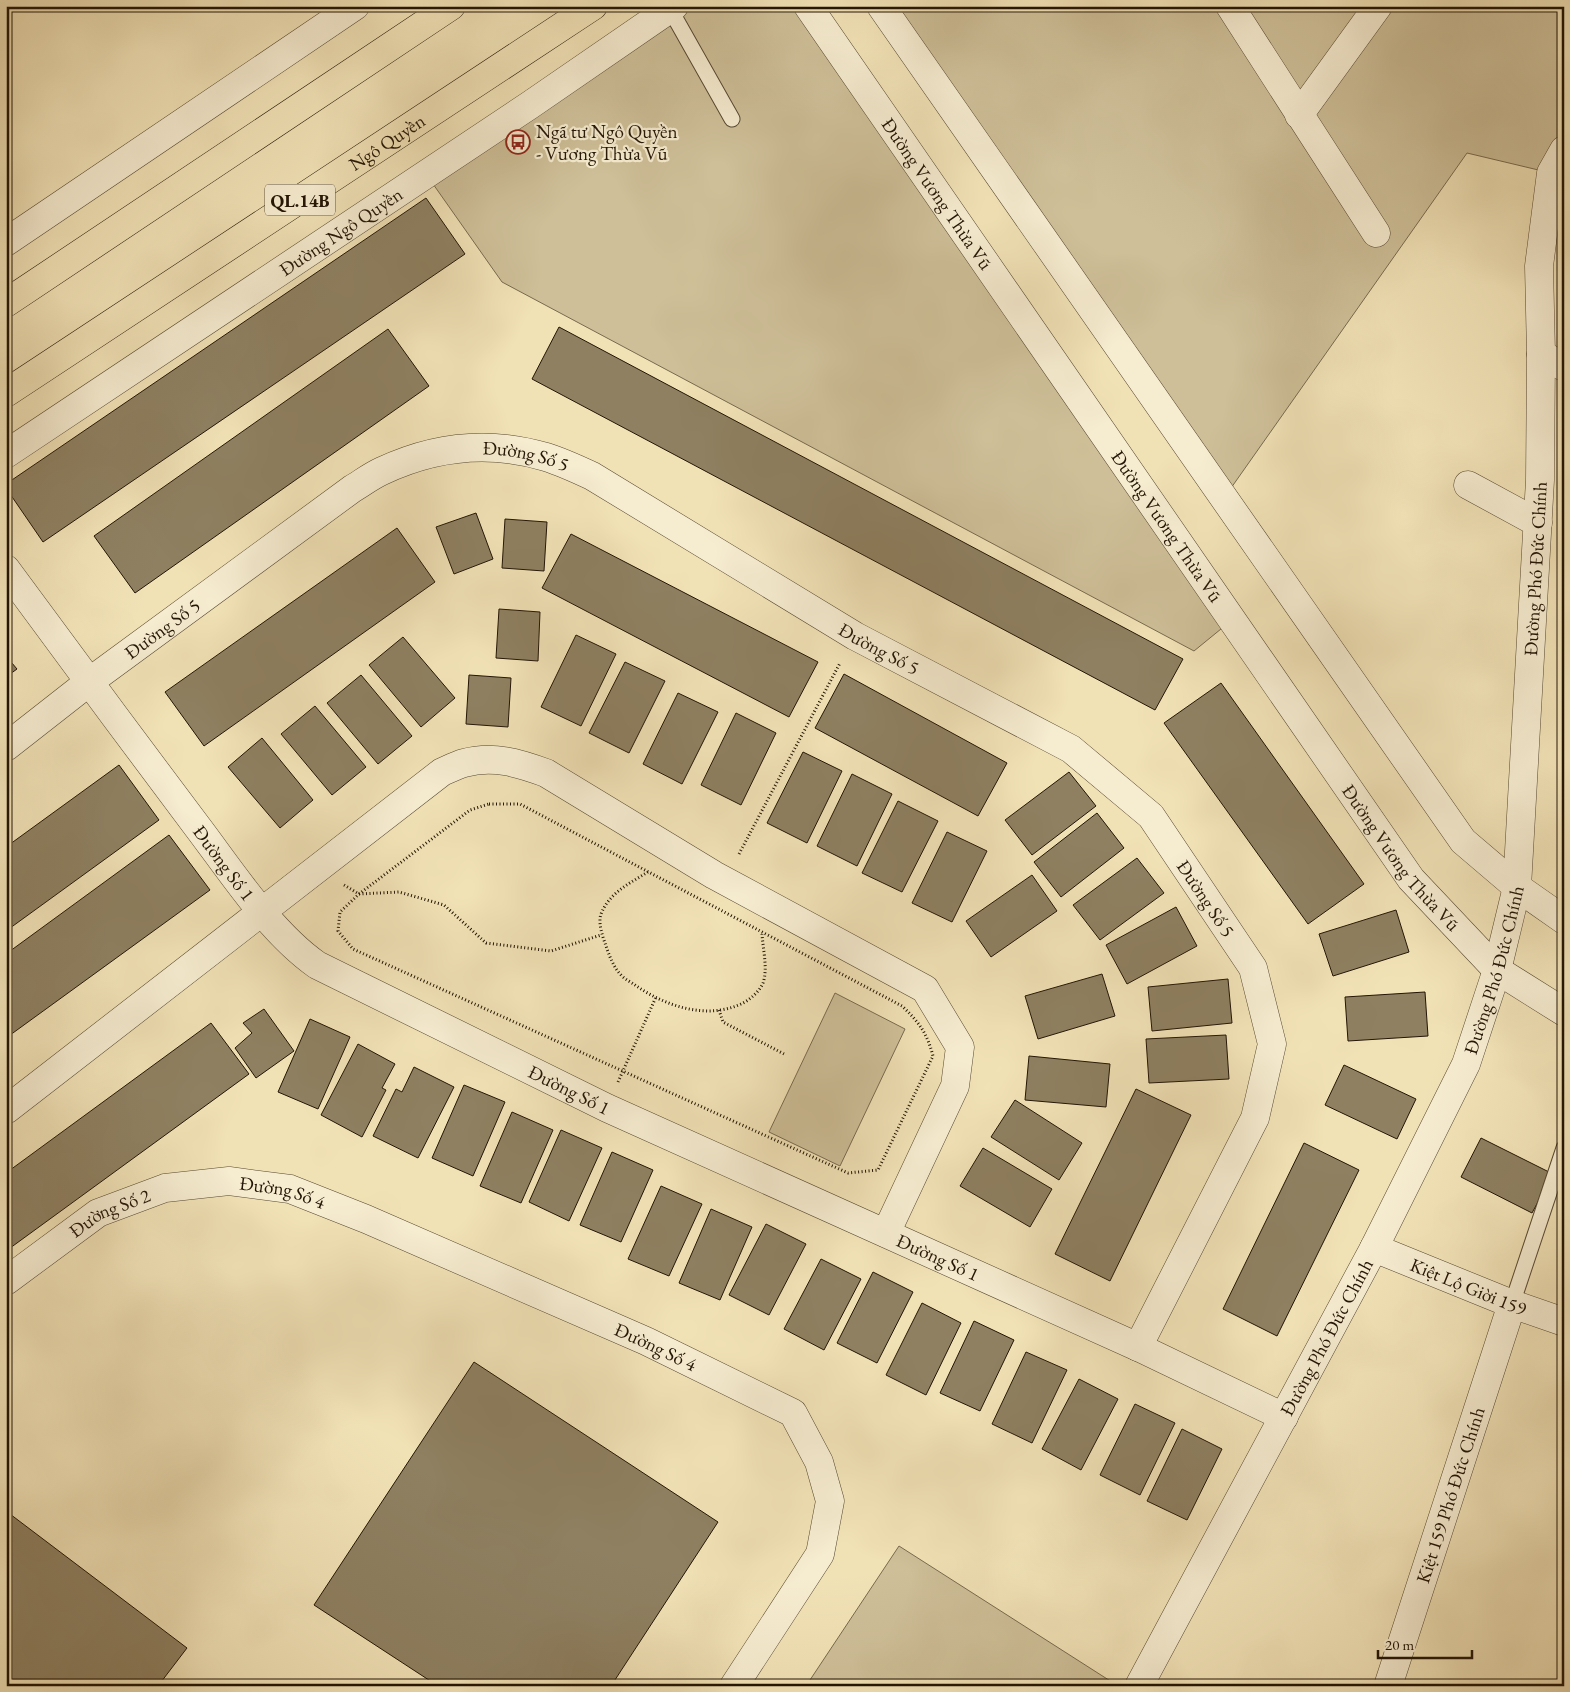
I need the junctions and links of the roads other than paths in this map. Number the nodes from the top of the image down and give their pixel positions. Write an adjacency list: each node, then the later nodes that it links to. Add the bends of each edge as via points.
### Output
1 (355, 6): 13 (street)
2 (451, 6): 14 (highway)
3 (594, 6): 16 (highway, Ngô Quyền / QL.14B)
4 (808, 6): 26 (street, Đường Vương Thừa Vũ, via 1411,879)
5 (881, 6): 23 (street, via 1463,842)
6 (1230, 6): 9 (street)
7 (1378, 6): 9 (street)
8 (672, 8): 10 (lane); 17 (street, Đường Ngô Quyền)
9 (1299, 114): 12 (street)
10 (732, 120)
11 (1560, 167): 15 (street, Đường Phó Đức Chính, via 1539,266)
12 (1376, 233)
13 (6, 242)
14 (6, 303)
15 (1552, 361): 19 (street, Đường Phó Đức Chính)
16 (6, 393)
17 (6, 454)
18 (1468, 485): 19 (street)
19 (1538, 523): 23 (street, Đường Phó Đức Chính)
20 (6, 569): 21 (street, Đường Số 1)
21 (89, 682): 22 (street); 24 (street, Đường Số 1); 36 (street, Đường Số 5, via 352,489 380,472 419,456 460,447 502,447 547,457 592,476 854,636 1071,749 1151,816 1253,968 1272,1044 1255,1118)
22 (6, 747)
23 (1517, 887): 25 (street); 26 (street, Đường Phó Đức Chính)
24 (262, 911): 28 (street); 31 (street, Đường Số 1, via 289,943 316,965 607,1108); 31 (street, via 442,772 464,763 490,759 518,762 546,773 724,881 925,989 960,1047 955,1086)
25 (1564, 920)
26 (1497, 970): 27 (street, Đường Vương Thừa Vũ); 32 (street, Đường Phó Đức Chính, via 1466,1064)
27 (1564, 1012)
28 (6, 1110)
29 (1564, 1148): 34 (lane)
30 (229, 1182): 33 (street, Đường Số 2, via 165,1188 98,1213); 38 (street, Đường Số 4, via 290,1190 366,1219 646,1341 793,1413 819,1462 830,1501 820,1554)
31 (886, 1233): 36 (street, Đường Số 1)
32 (1374, 1248): 34 (street, Kiệt Lộ Giời 159); 37 (street, Đường Phó Đức Chính)
33 (6, 1281)
34 (1512, 1304): 35 (street, Kiệt Lộ Giời 159); 40 (street, Kiệt 159 Phó Đức Chính)
35 (1564, 1322)
36 (1138, 1347): 37 (street, Đường Số 1)
37 (1284, 1417): 39 (street, Đường Phó Đức Chính)
38 (734, 1686)
39 (1139, 1686)
40 (1388, 1686)

